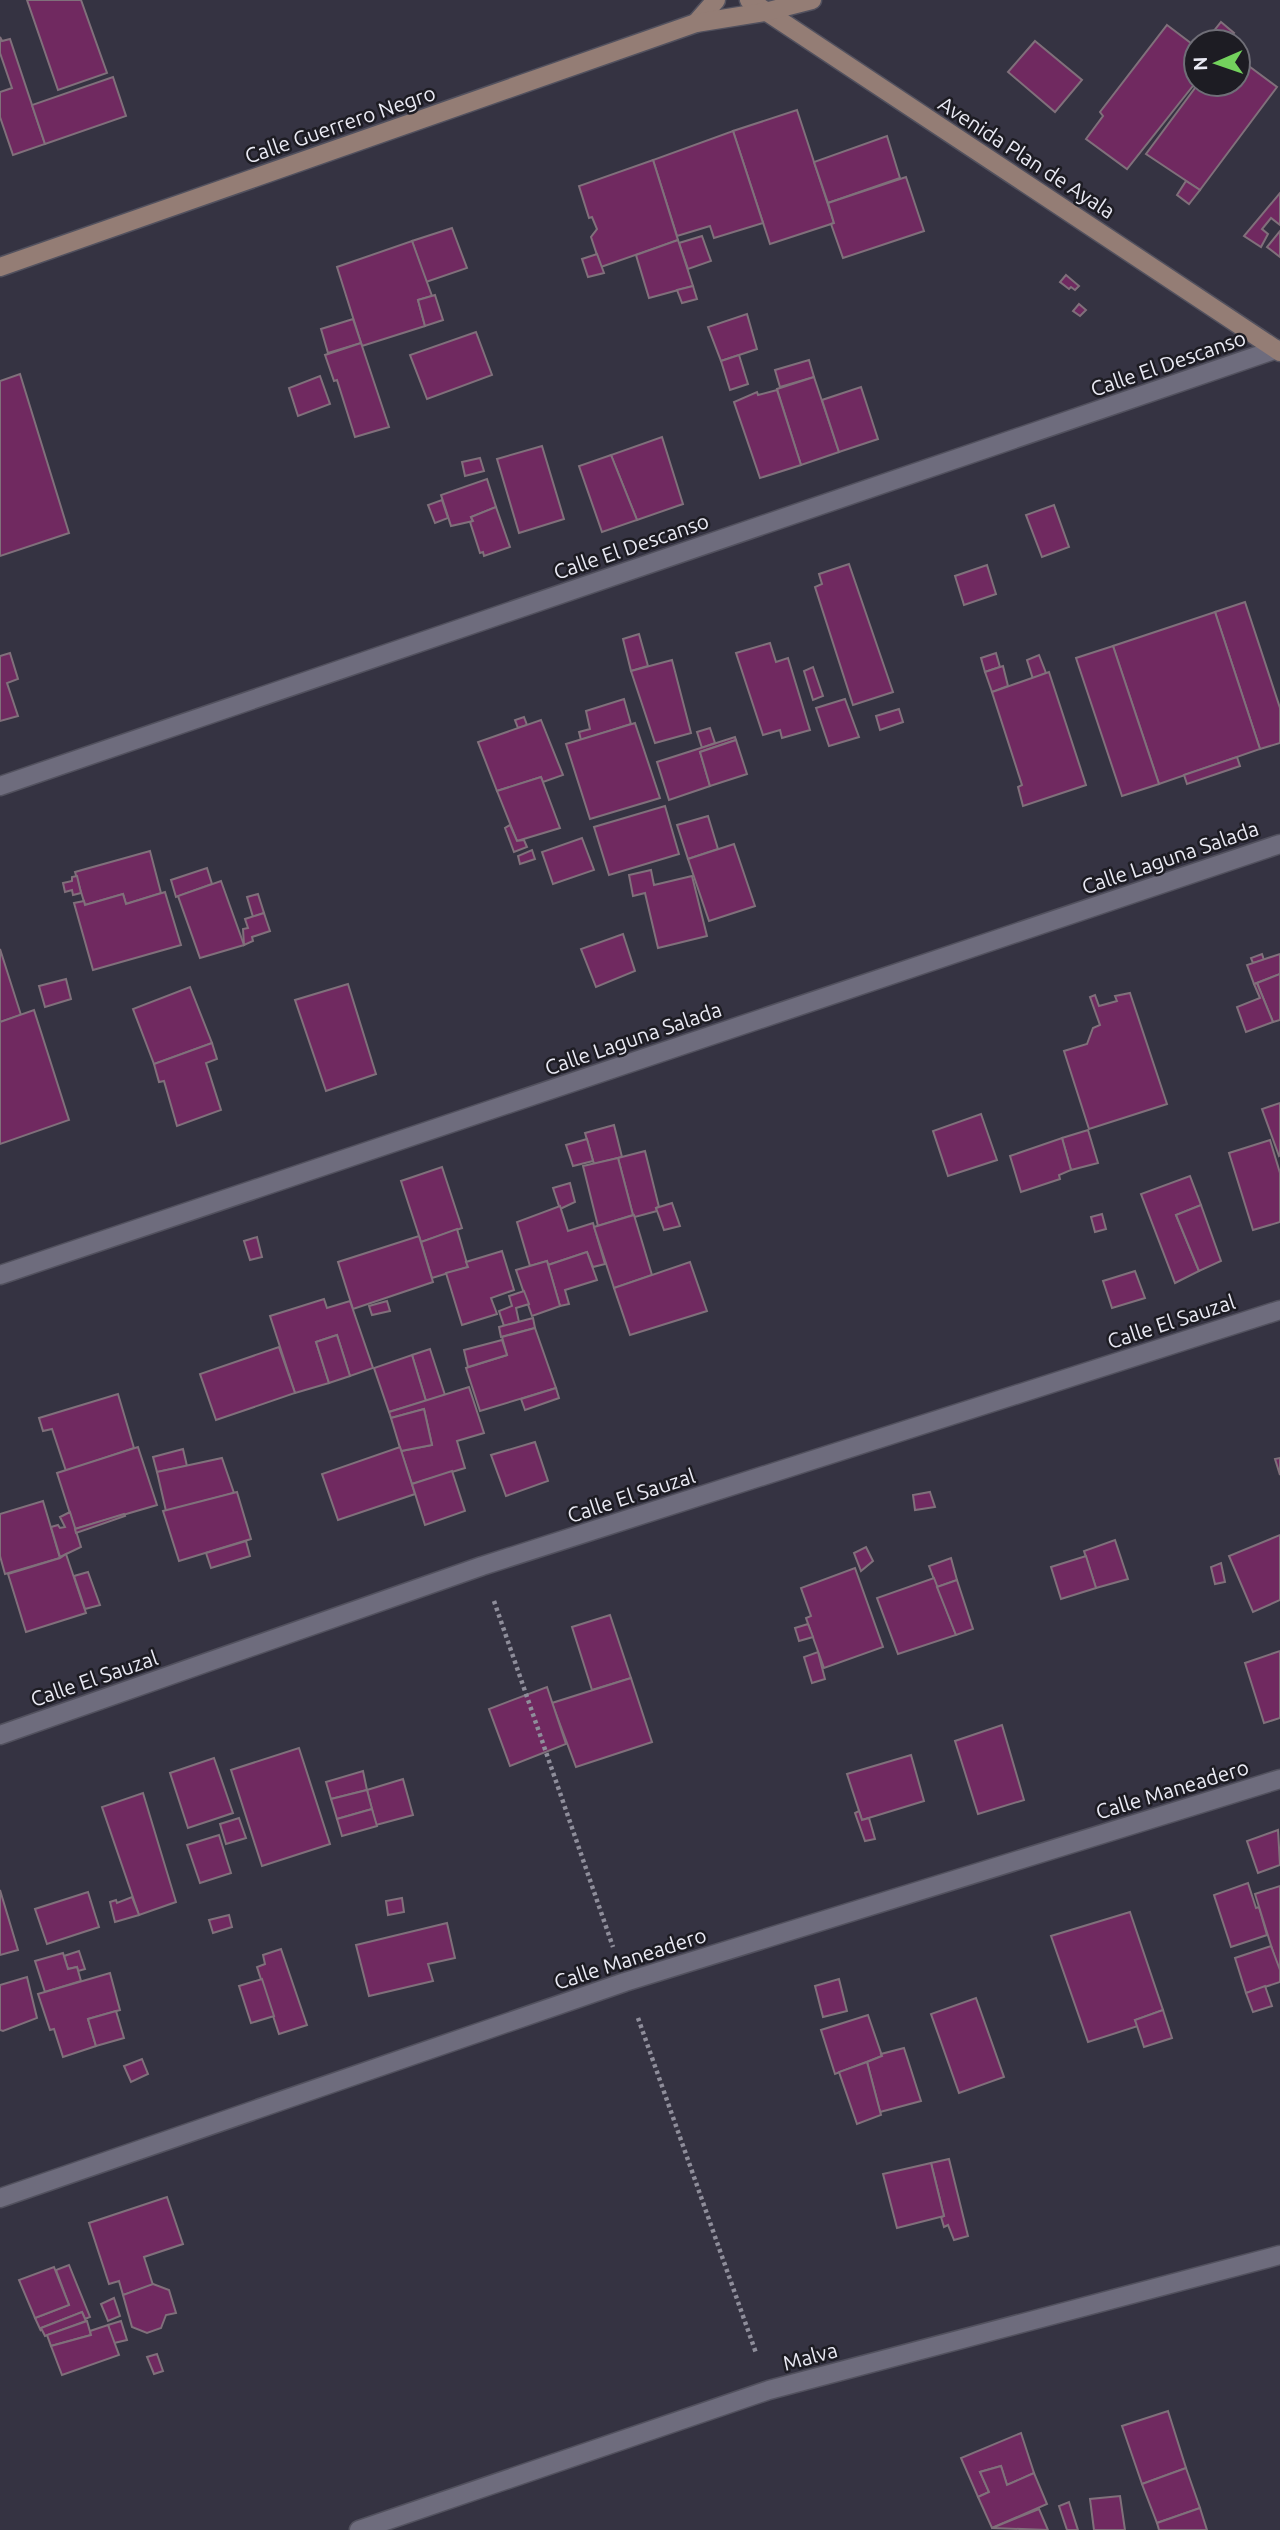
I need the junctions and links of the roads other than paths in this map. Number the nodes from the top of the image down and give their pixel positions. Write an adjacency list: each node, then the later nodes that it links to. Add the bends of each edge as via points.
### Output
1 (716, 0): 5 (street, Calle Guerrero Negro)
2 (748, 0): 4 (street, Avenida Plan de Ayala)
3 (812, 0): 4 (street, Calle Guerrero Negro)
4 (765, 12): 5 (street, Calle Guerrero Negro); 7 (street, Avenida Plan de Ayala)
5 (696, 23): 6 (street, Calle Guerrero Negro)
6 (0, 267)
7 (1278, 351): 8 (street, Calle El Descanso)
8 (0, 786)
9 (1280, 844): 10 (street, Calle Laguna Salada)
10 (0, 1275)
11 (1280, 1310): 12 (street, Calle El Sauzal, via 482,1566)
12 (0, 1735)
13 (1280, 1779): 14 (street, Calle Maneadero, via 625,1982)
14 (0, 2197)
15 (1280, 2255): 16 (street, Malva, via 769,2390)
16 (359, 2530)

